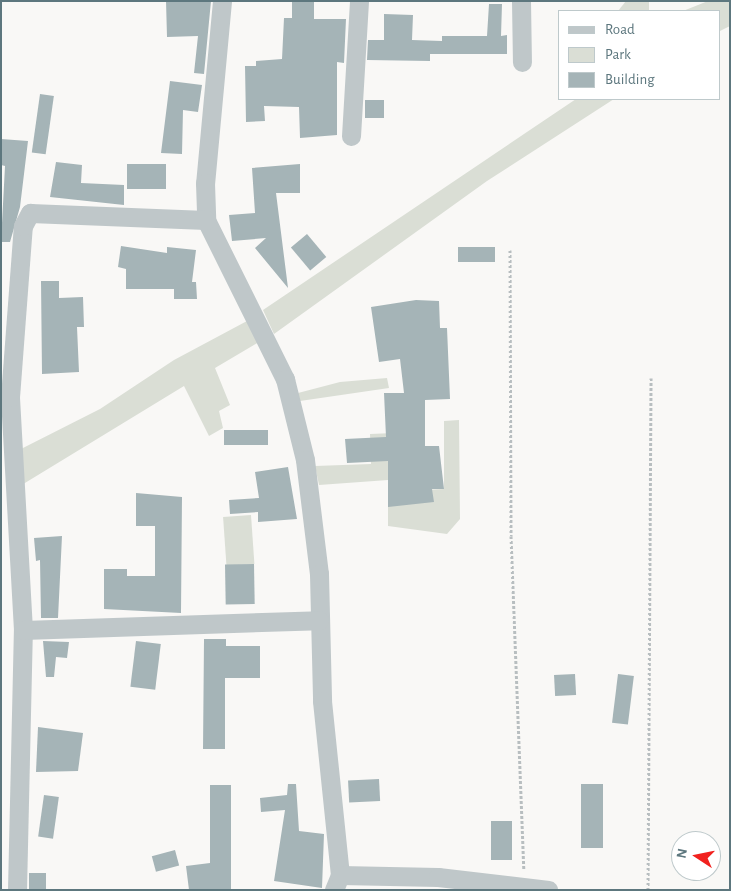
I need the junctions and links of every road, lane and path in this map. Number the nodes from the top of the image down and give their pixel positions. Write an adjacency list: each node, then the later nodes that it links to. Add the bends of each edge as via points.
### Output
1 (222, 1): 6 (street, via 204,183)
2 (359, 1): 5 (street)
3 (522, 1): 4 (street)
4 (522, 62)
5 (351, 136)
6 (206, 220): 9 (street, via 270,343 295,409 314,529); 10 (street, via 30,213 23,226 10,397)
7 (510, 250): 12 (path, via 511,536)
8 (651, 378): 15 (path)
9 (318, 620): 10 (street); 11 (street)
10 (23, 630): 13 (street)
11 (337, 882): 12 (street, via 429,877)
12 (524, 887): 14 (street)
13 (17, 890)
14 (548, 890)
15 (648, 890)

